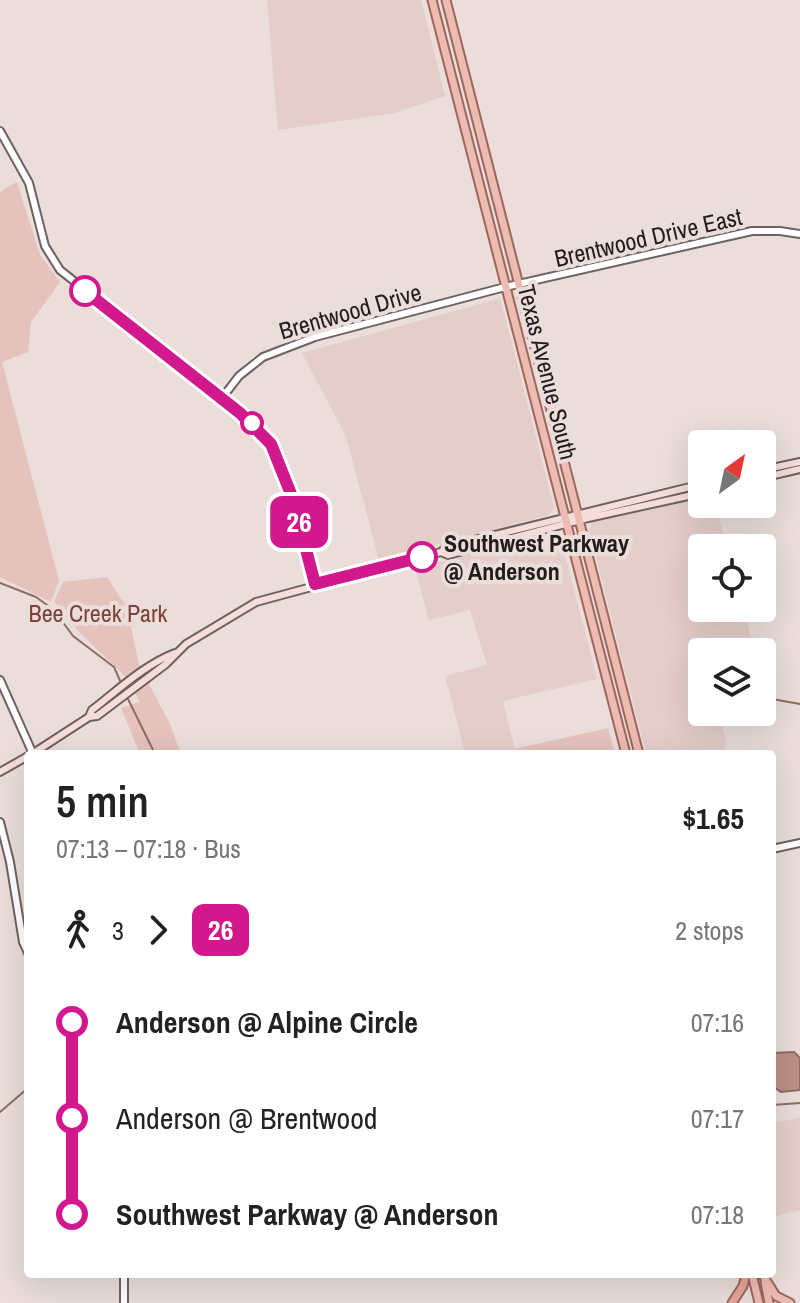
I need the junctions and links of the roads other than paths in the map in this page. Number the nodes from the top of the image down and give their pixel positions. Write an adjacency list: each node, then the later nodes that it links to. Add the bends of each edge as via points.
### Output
1 (432, 0): 6 (main road, Texas Avenue South)
2 (446, 0): 5 (main road, Texas Avenue South)
3 (0, 131): 7 (street, via 29,183 45,246 60,270)
4 (800, 234): 5 (street, Brentwood Drive East, via 752,231)
5 (518, 284): 6 (street, Brentwood Drive East); 16 (main road, Texas Avenue South)
6 (505, 287): 7 (street, Brentwood Drive, via 280,349 249,367); 17 (main road, Texas Avenue South)
7 (222, 398): 18 (street, via 261,432 278,457)
8 (800, 462): 9 (main road)
9 (776, 467)
10 (800, 469): 11 (main road)
11 (776, 472)
12 (688, 488): 13 (main road)
13 (674, 491): 15 (main road); 16 (main road)
14 (688, 496): 15 (main road)
15 (659, 502): 16 (main road)
16 (578, 517): 17 (main road); 19 (main road, Texas Avenue South)
17 (566, 520): 18 (main road, via 448,555 441,552); 20 (main road, Texas Avenue South)
18 (315, 584): 23 (main road, via 256,602 214,625 97,716)
19 (613, 653): 20 (main road); 25 (main road, Texas Avenue South)
20 (601, 656): 24 (main road, Texas Avenue South)
21 (0, 680): 22 (street)
22 (29, 750)
23 (39, 750)
24 (625, 750)
25 (638, 750)
26 (24, 759): 27 (main road)
27 (0, 772)
28 (0, 822): 31 (street)
29 (800, 843): 30 (street)
30 (776, 848)
31 (24, 944)
32 (124, 1278): 37 (street)
33 (745, 1278): 38 (highway)
34 (753, 1278): 39 (main road)
35 (764, 1278): 40 (main road)
36 (765, 1278): 41 (main road, via 776,1296)
37 (124, 1303)
38 (732, 1303)
39 (759, 1303)
40 (769, 1303)
41 (790, 1303)

